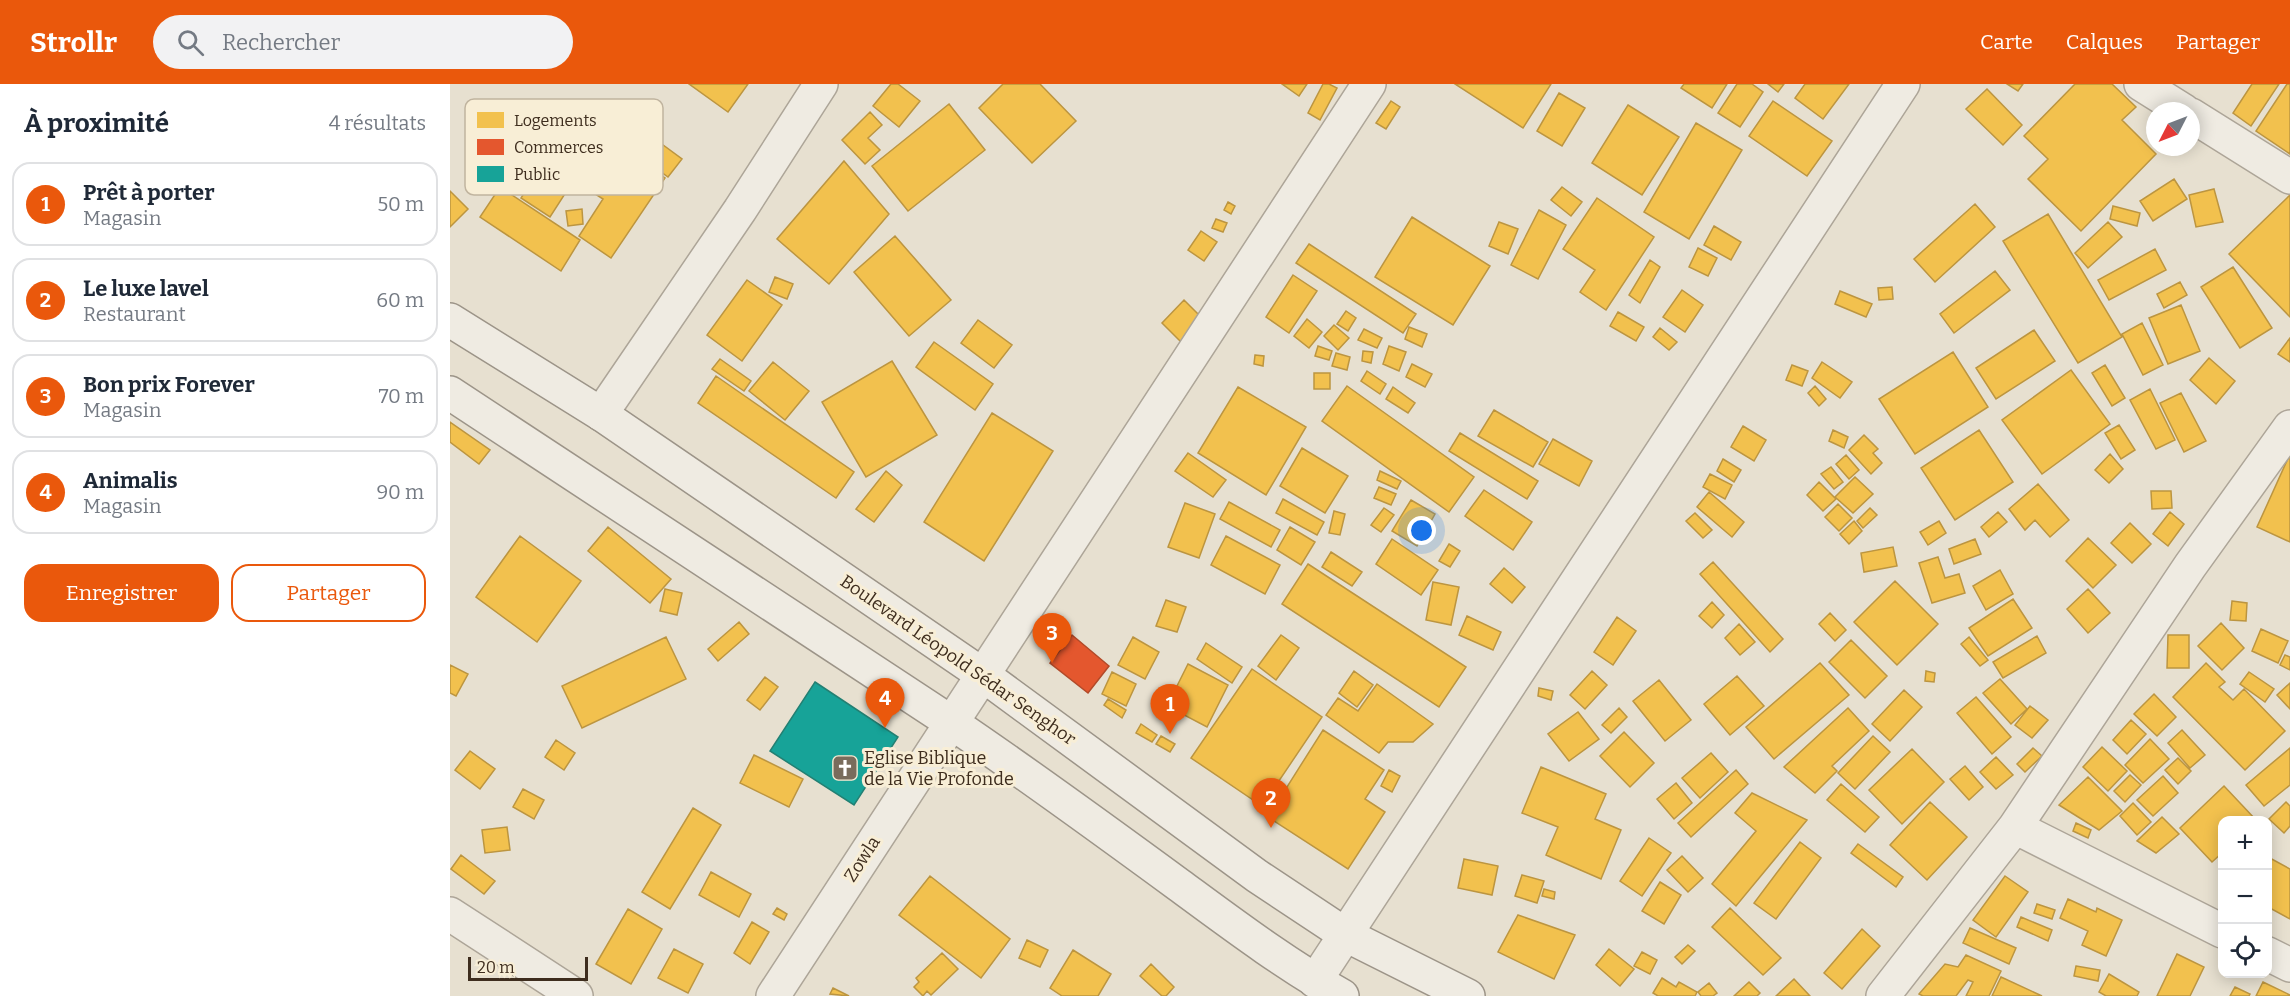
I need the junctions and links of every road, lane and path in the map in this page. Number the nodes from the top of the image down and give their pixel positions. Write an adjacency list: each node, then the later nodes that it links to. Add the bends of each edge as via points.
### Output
1 (822, 84): 10 (street)
2 (1369, 84): 12 (street, Zowla)
3 (1903, 84): 17 (street)
4 (2141, 84): 5 (street)
5 (2170, 102)
6 (2200, 121): 7 (street)
7 (2290, 177)
8 (450, 320): 10 (street, Boulevard Léopold Sédar Senghor)
9 (450, 393): 13 (street)
10 (601, 414): 12 (street, Boulevard Léopold Sédar Senghor)
11 (2290, 427): 14 (street, via 2190,566)
12 (984, 675): 13 (street, Zowla); 17 (street, Boulevard Léopold Sédar Senghor, via 1257,876)
13 (952, 723): 20 (street); 22 (street, Zowla)
14 (2015, 827): 16 (street); 24 (street)
15 (450, 914): 21 (street)
16 (2218, 928)
17 (1346, 935): 20 (street); 23 (street, Boulevard Léopold Sédar Senghor)
18 (2272, 956): 19 (street)
19 (2290, 965)
20 (1328, 989)
21 (576, 996)
22 (773, 996)
23 (1468, 996)
24 (1883, 996)

